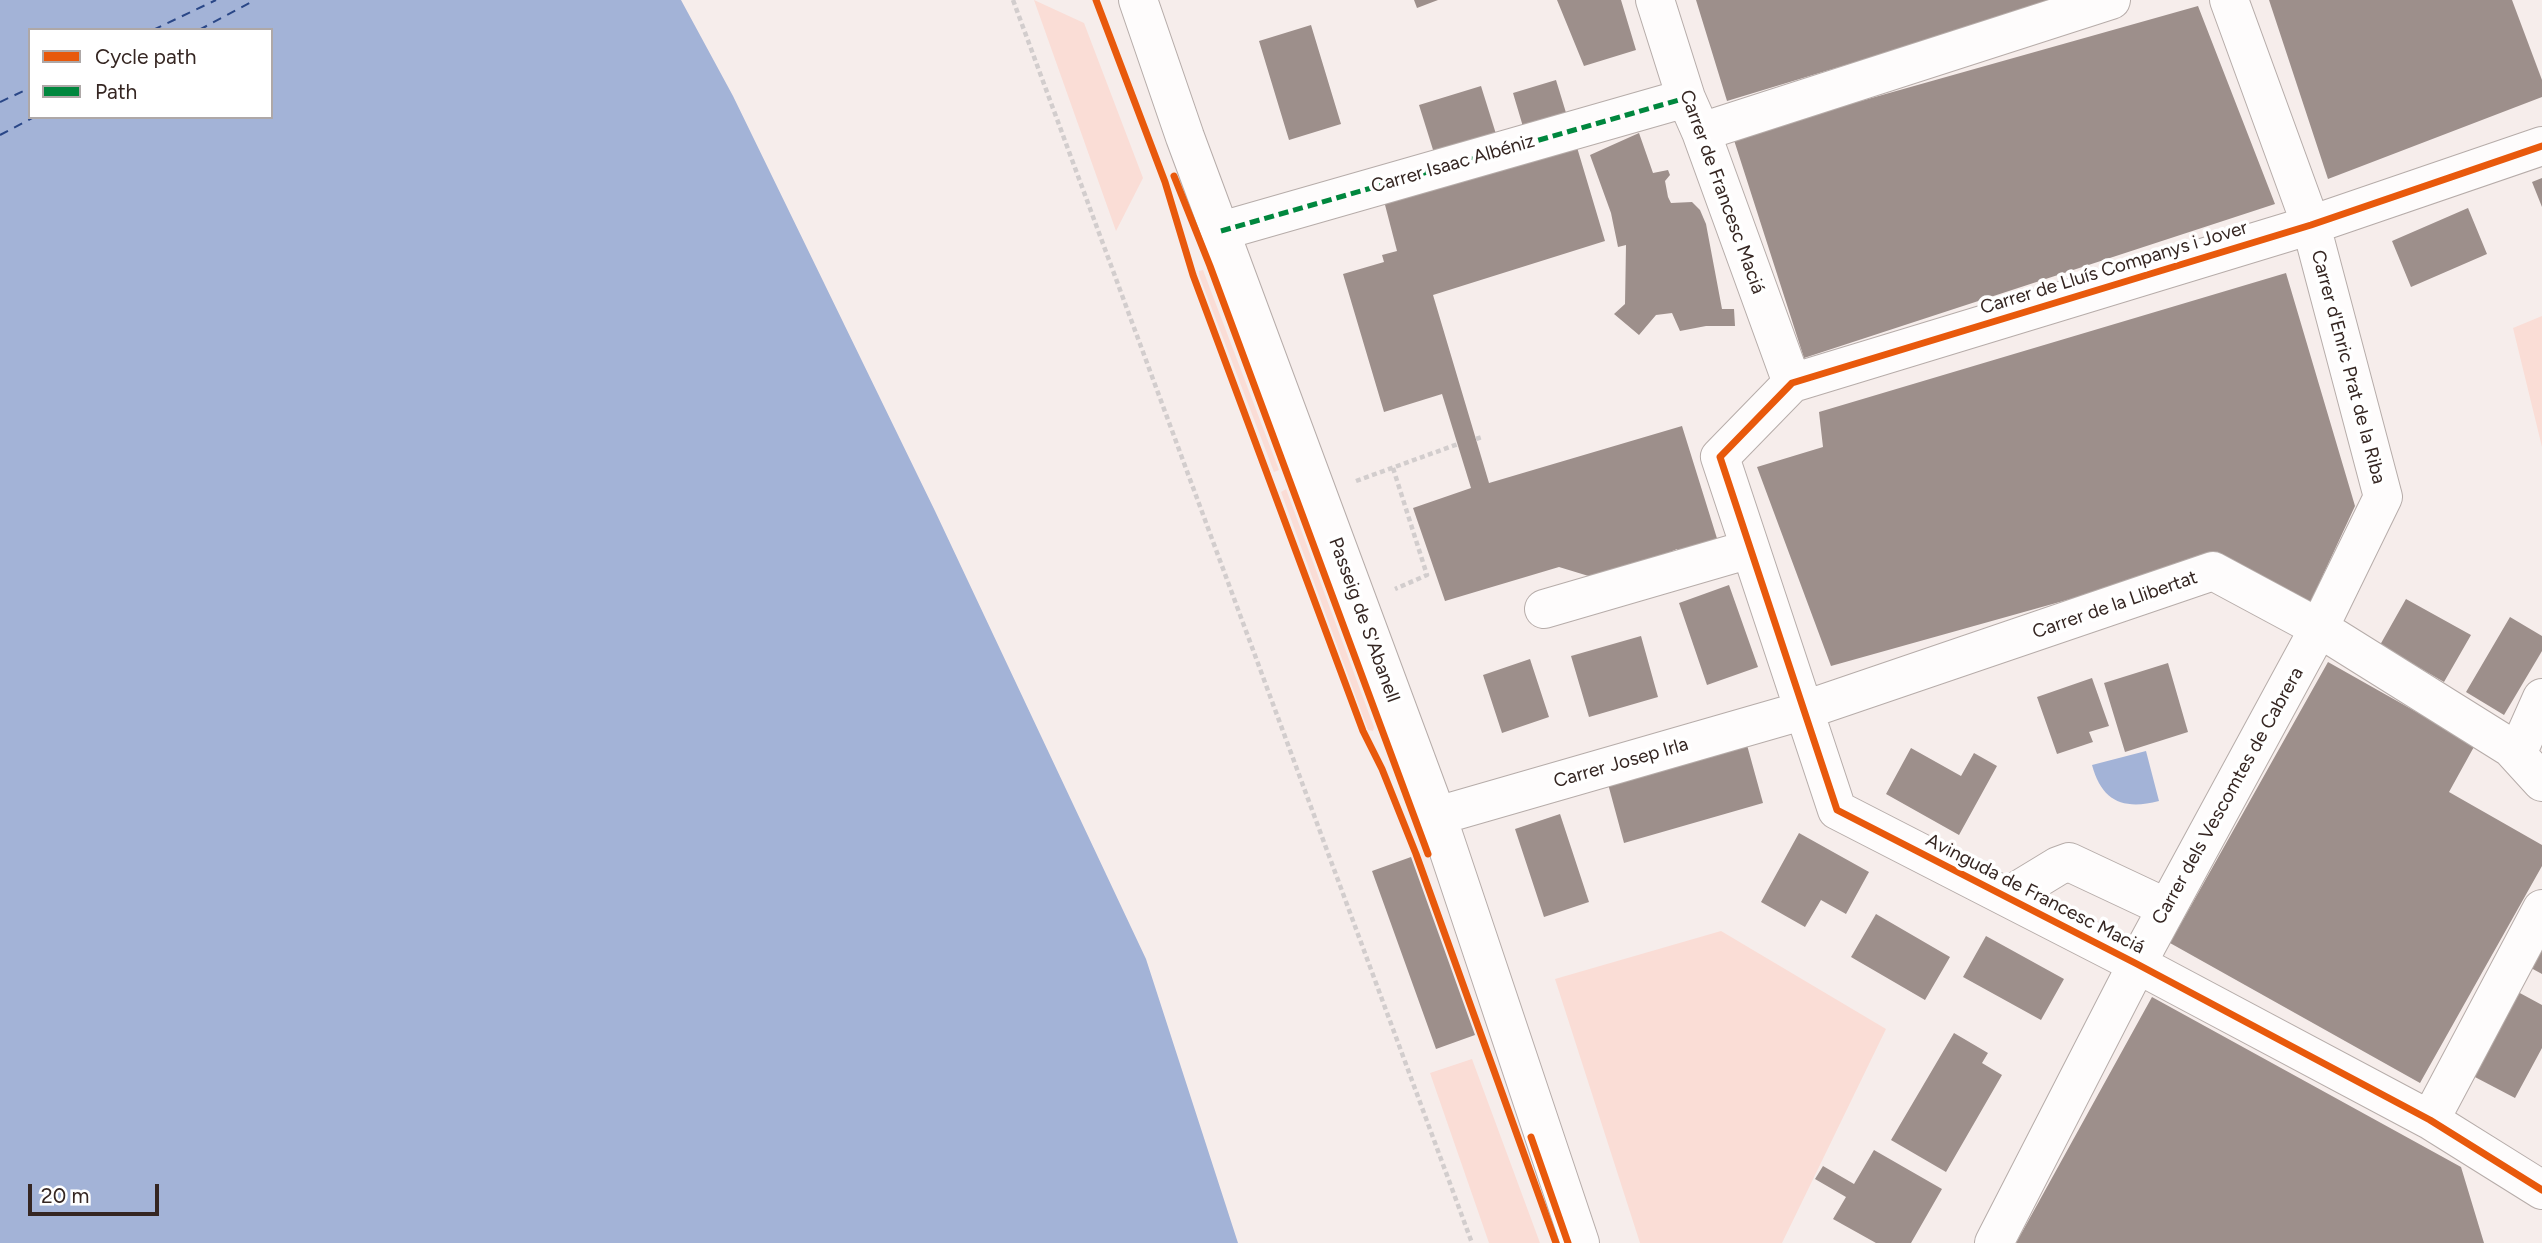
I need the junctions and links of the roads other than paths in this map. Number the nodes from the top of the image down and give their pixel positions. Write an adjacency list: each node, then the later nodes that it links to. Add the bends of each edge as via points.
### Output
1 (1138, 0): 8 (street, Passeig de S'Abanell)
2 (1655, 0): 5 (street, Carrer de Francesc Maciá)
3 (2111, 0): 5 (street, Carrer Isaac Albéniz)
4 (2230, 0): 7 (street, Carrer d'Enric Prat de la Riba)
5 (1693, 115): 8 (street, Carrer Isaac Albéniz); 9 (street, Carrer de Francesc Maciá)
6 (2542, 146): 7 (street, Carrer de Lluís Companys i Jover)
7 (2311, 225): 9 (street, Carrer de Lluís Companys i Jover); 11 (street, Carrer d'Enric Prat de la Riba)
8 (1221, 231): 18 (street, Passeig de S'Abanell)
9 (1792, 383): 10 (street, Carrer de Lluís Companys i Jover)
10 (1720, 457): 12 (street, Avinguda de Francesc Maciá)
11 (2383, 497): 14 (street, Carrer dels Vescomtes de Cabrera)
12 (1750, 550): 13 (street); 16 (street, Avinguda de Francesc Maciá)
13 (1544, 609)
14 (2319, 628): 16 (street, Carrer de la Llibertat, via 2213,571); 17 (street, Carrer de la Llibertat); 20 (street, Carrer dels Vescomtes de Cabrera)
15 (2542, 698): 17 (street)
16 (1805, 710): 18 (street, Carrer Josep Irla); 19 (street, Avinguda de Francesc Maciá, via 1837,810)
17 (2530, 768)
18 (1437, 816): 25 (street, Passeig de S'Abanell)
19 (2007, 897): 20 (street, via 2070,862); 22 (street, Avinguda de Francesc Maciá)
20 (2167, 908): 22 (street, Carrer dels Vescomtes de Cabrera)
21 (2542, 909): 23 (street)
22 (2137, 964): 23 (street, Avinguda de Francesc Maciá); 26 (street, Carrer dels Vescomtes de Cabrera)
23 (2430, 1120): 24 (street, Avinguda de Francesc Maciá)
24 (2542, 1191)
25 (1580, 1243)
26 (1994, 1243)

